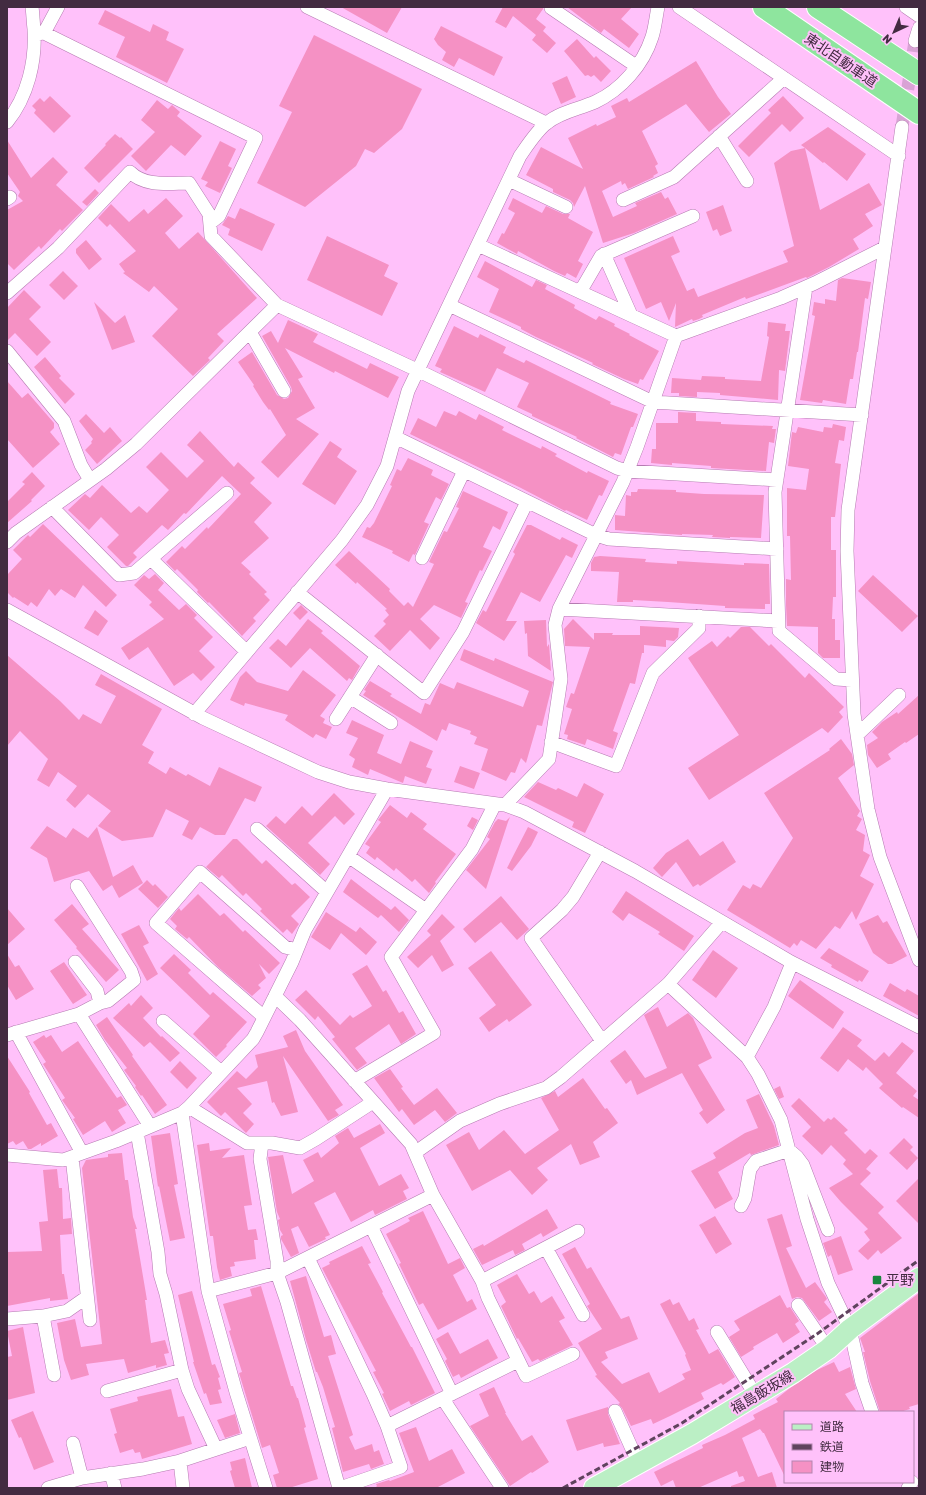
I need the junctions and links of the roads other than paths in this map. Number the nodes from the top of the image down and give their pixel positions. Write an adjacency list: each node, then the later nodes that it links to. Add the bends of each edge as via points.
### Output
1 (32, 7): 12 (street)
2 (58, 7): 12 (street)
3 (307, 7): 19 (street)
4 (658, 7): 14 (street, via 652,37 644,57)
5 (679, 7): 16 (street)
6 (764, 7): 17 (highway, 東北自動車道)
7 (818, 7): 15 (highway)
8 (906, 7): 10 (street)
9 (551, 8): 14 (street)
10 (919, 16)
11 (919, 28): 13 (street)
12 (39, 34): 18 (street, via 23,97); 28 (street, via 256,138 219,216)
13 (915, 40)
14 (636, 66): 19 (street, via 614,90 596,101)
15 (919, 74)
16 (784, 78): 21 (street); 22 (street)
17 (919, 113)
18 (7, 122)
19 (546, 123): 23 (street, via 520,156)
20 (902, 127): 22 (street)
21 (719, 136): 24 (street); 25 (street, via 674,177)
22 (899, 156): 30 (street)
23 (509, 180): 26 (street); 29 (street)
24 (747, 181)
25 (623, 200)
26 (566, 207)
27 (693, 216): 31 (street)
28 (210, 223): 34 (street, via 209,214 189,183 151,183 137,178 130,172 58,248); 35 (street, via 211,236)
29 (478, 245): 33 (street); 36 (street)
30 (884, 248): 32 (street); 45 (street)
31 (604, 254): 33 (street); 37 (street)
32 (806, 287): 39 (street); 44 (street)
33 (580, 292): 37 (street)
34 (7, 294)
35 (277, 305): 38 (street); 41 (street)
36 (449, 305): 41 (street); 43 (street)
37 (631, 315): 39 (street)
38 (250, 332): 42 (street); 49 (street, via 136,444)
39 (676, 336): 43 (street)
40 (7, 351): 49 (street, via 64,421 81,465)
41 (417, 370): 46 (street); 48 (street)
42 (284, 391)
43 (653, 402): 44 (street); 48 (street)
44 (787, 410): 45 (street); 50 (street)
45 (862, 414): 66 (street, via 848,510)
46 (395, 437): 47 (street); 59 (street, via 387,466 367,505 342,540)
47 (464, 471): 52 (street); 57 (street)
48 (627, 471): 50 (street); 54 (street)
49 (90, 480): 53 (street)
50 (777, 480): 56 (street)
51 (227, 493): 58 (street)
52 (527, 502): 54 (street); 65 (street, via 463,632 424,693)
53 (52, 507): 55 (street); 58 (street, via 119,575 134,573)
54 (596, 535): 56 (street, via 609,539); 60 (street)
55 (7, 542)
56 (777, 549): 63 (street)
57 (422, 558)
58 (151, 559): 64 (street)
59 (297, 592): 64 (street); 65 (street)
60 (559, 609): 62 (street); 73 (street, via 555,625 561,679)
61 (7, 610): 69 (street)
62 (699, 616): 63 (street); 73 (street, via 698,628 653,673 616,766)
63 (778, 621): 66 (street, via 779,630 836,679)
64 (247, 652): 69 (street)
65 (377, 655): 68 (street)
66 (852, 680): 72 (street)
67 (899, 695): 72 (street)
68 (350, 697): 70 (street); 71 (street)
69 (194, 714): 74 (street, via 318,772 349,782)
70 (336, 720)
71 (391, 723)
72 (857, 735): 84 (street, via 868,809 878,851)
73 (551, 742): 75 (street, via 549,759)
74 (387, 789): 75 (street); 78 (street)
75 (500, 805): 77 (street, via 524,812); 81 (street, via 472,849)
76 (258, 829): 80 (street)
77 (600, 852): 82 (street); 95 (street, via 573,897 531,938)
78 (348, 856): 80 (street); 81 (street)
79 (77, 886): 89 (street, via 131,971 134,980 108,1001)
80 (327, 892): 83 (street, via 305,930)
81 (426, 910): 98 (street, via 391,957 434,1033)
82 (722, 922): 86 (street); 87 (street)
83 (297, 950): 88 (street); 91 (street, via 285,947 200,872 156,923)
84 (919, 960)
85 (75, 962): 89 (street, via 97,991)
86 (792, 963): 93 (street); 96 (street, via 774,1007)
87 (668, 984): 95 (street); 96 (street)
88 (275, 996): 91 (street); 98 (street)
89 (100, 1003): 90 (street)
90 (79, 1014): 94 (street); 101 (street)
91 (264, 1017): 97 (street, via 253,1039)
92 (163, 1021): 97 (street)
93 (919, 1026)
94 (11, 1033): 107 (street)
95 (602, 1041): 105 (street, via 546,1088 466,1118)
96 (747, 1057): 104 (street, via 781,1120)
97 (221, 1072): 100 (street)
98 (354, 1081): 99 (street)
99 (373, 1102): 103 (street, via 300,1148); 105 (street)
100 (185, 1110): 101 (street); 103 (street, via 240,1140 247,1143); 118 (street)
101 (150, 1126): 102 (street)
102 (137, 1132): 107 (street); 130 (street, via 160,1274)
103 (262, 1143): 115 (street, via 260,1159)
104 (789, 1150): 109 (street, via 756,1161 750,1169); 111 (street, via 803,1165); 125 (street, via 807,1219 828,1283)
105 (416, 1152): 108 (street)
106 (7, 1155): 107 (street, via 63,1160)
107 (77, 1155): 119 (street)
108 (433, 1195): 110 (street); 117 (street)
109 (741, 1206)
110 (371, 1226): 114 (street); 133 (street)
111 (828, 1230)
112 (578, 1232): 113 (street)
113 (546, 1248): 117 (street); 121 (street)
114 (308, 1258): 115 (street); 137 (street)
115 (277, 1273): 118 (street); 149 (street)
116 (919, 1278): 125 (main road, 福島飯坂線)
117 (482, 1281): 129 (street)
118 (208, 1291): 138 (street)
119 (87, 1297): 122 (street, via 67,1311); 124 (street)
120 (798, 1305): 127 (street)
121 (583, 1315)
122 (43, 1316): 123 (street); 131 (street)
123 (7, 1319)
124 (90, 1320)
125 (850, 1329): 127 (main road, 福島飯坂線); 136 (street, via 862,1383)
126 (717, 1332): 134 (street)
127 (828, 1349): 134 (main road, 福島飯坂線)
128 (573, 1354): 129 (street, via 526,1376)
129 (518, 1361): 133 (street)
130 (182, 1370): 132 (street); 140 (street)
131 (54, 1375)
132 (107, 1391)
133 (448, 1396): 137 (street); 150 (street)
134 (756, 1396): 142 (main road, 福島飯坂線)
135 (615, 1410): 142 (street)
136 (872, 1411)
137 (387, 1426): 149 (street, via 401,1467)
138 (250, 1438): 140 (street); 148 (street)
139 (73, 1443): 144 (street)
140 (216, 1449): 141 (street)
141 (180, 1461): 143 (street); 147 (street)
142 (640, 1464): 151 (main road, 福島飯坂線)
143 (111, 1473): 144 (street); 146 (street)
144 (82, 1478): 145 (street)
145 (48, 1488)
146 (115, 1488)
147 (184, 1488)
148 (266, 1488)
149 (339, 1488)
150 (502, 1488)
151 (594, 1488)

